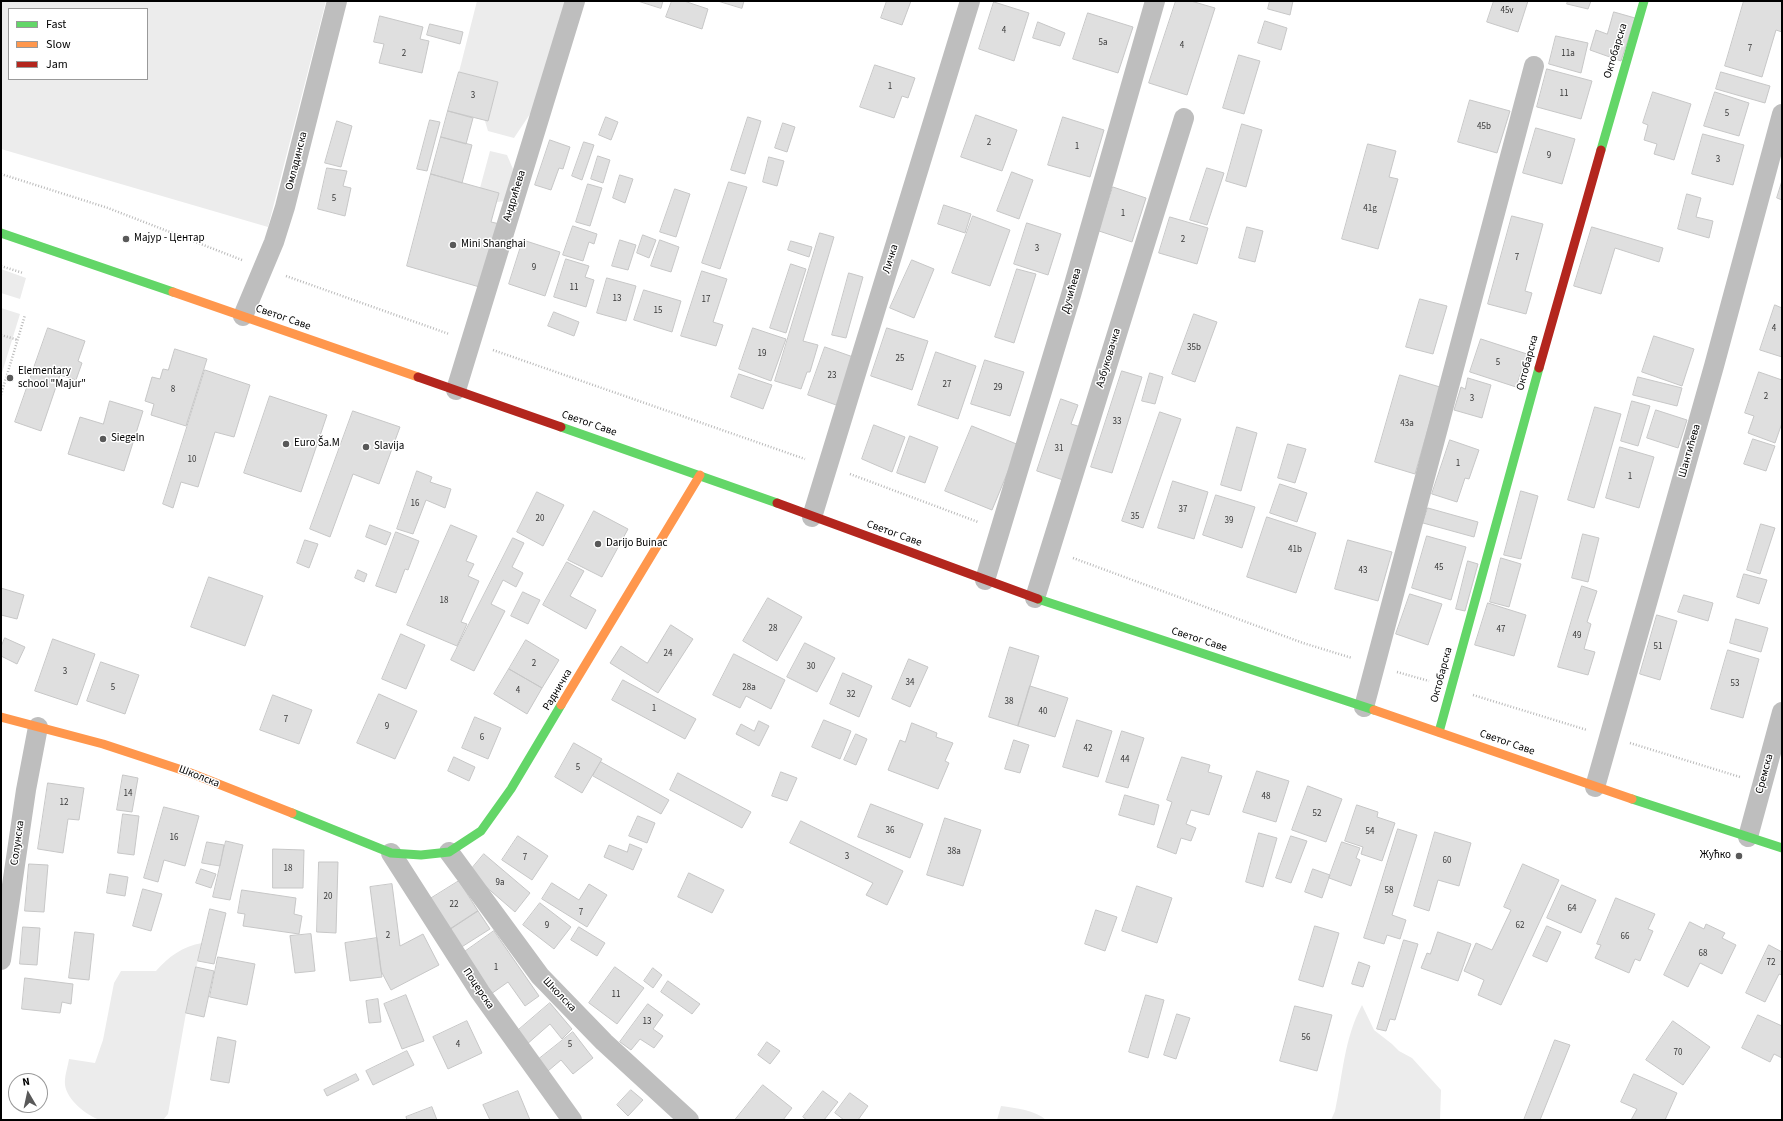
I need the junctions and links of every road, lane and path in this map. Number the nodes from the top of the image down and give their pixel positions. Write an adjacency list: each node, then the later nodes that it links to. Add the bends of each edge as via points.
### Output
1 (337, 1): 16 (street, Омладинска, via 285,207 274,242)
2 (575, 1): 21 (street, Андрићева)
3 (970, 1): 26 (street, Личка)
4 (1155, 1): 29 (street, Дучићева, via 1069,302)
5 (1644, 1): 39 (street, Октобарска)
6 (1534, 66): 31 (street)
7 (1782, 114): 42 (street, Шантићева)
8 (1184, 118): 30 (street, Азбуковачка)
9 (1, 174): 11 (path, via 108,208)
10 (1, 233): 16 (street, Светог Саве)
11 (247, 262)
12 (1, 266): 13 (path)
13 (23, 273)
14 (285, 276): 18 (path)
15 (25, 315): 19 (path)
16 (243, 316): 21 (street, Светог Саве)
17 (1, 335): 19 (path)
18 (450, 335)
19 (18, 340): 22 (path)
20 (489, 348): 23 (path)
21 (456, 390): 25 (street, Светог Саве)
22 (1, 395)
23 (808, 460)
24 (849, 474): 27 (path)
25 (700, 475): 26 (street, Светог Саве); 45 (street, Радничка, via 511,789 481,831)
26 (812, 517): 29 (street, Светог Саве)
27 (980, 522)
28 (1066, 555): 31 (path, via 1303,642)
29 (985, 580): 30 (street, Светог Саве)
30 (1035, 598): 34 (street, Светог Саве)
31 (1375, 665): 32 (path); 34 (street)
32 (1436, 684)
33 (1471, 695): 38 (path)
34 (1364, 707): 39 (street, Светог Саве)
35 (1782, 712): 43 (street, Сремска)
36 (1, 717): 37 (street, Школска)
37 (38, 727): 46 (street, Школска, via 103,744 188,772); 47 (street, Солунска)
38 (1588, 731)
39 (1439, 732): 42 (street, Светог Саве)
40 (1624, 741): 41 (path)
41 (1743, 778)
42 (1595, 787): 43 (street, Светог Саве)
43 (1748, 837): 44 (street, Светог Саве)
44 (1782, 848)
45 (449, 852): 46 (street, Радничка, via 421,855); 49 (street, Школска, via 540,976 604,1042)
46 (391, 853): 48 (street, Поцерска, via 480,992)
47 (1, 960)
48 (569, 1119)
49 (689, 1120)

